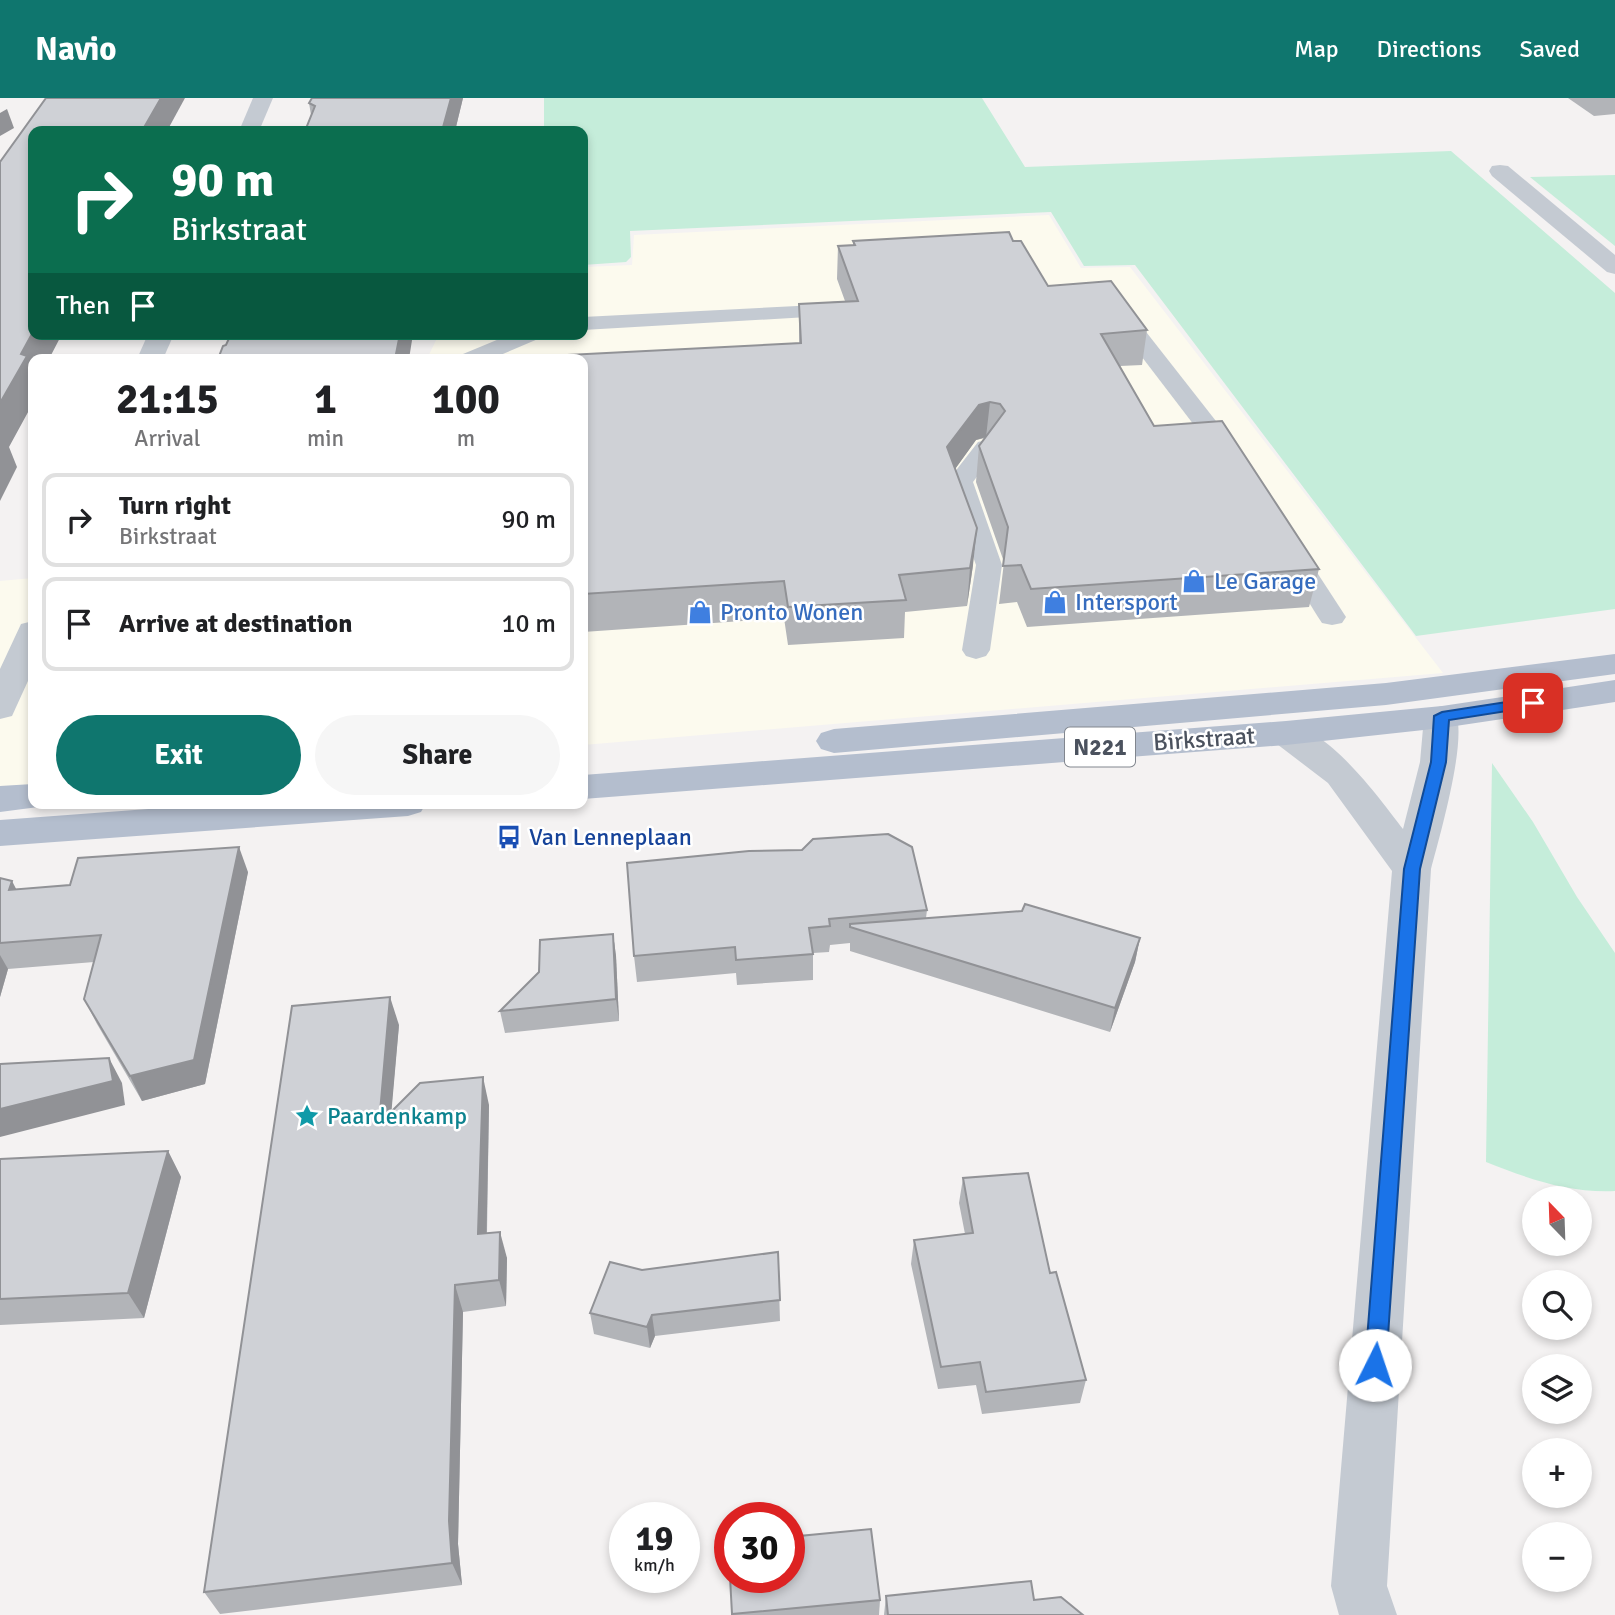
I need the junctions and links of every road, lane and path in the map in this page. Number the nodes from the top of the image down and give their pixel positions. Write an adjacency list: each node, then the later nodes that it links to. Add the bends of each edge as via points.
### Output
1 (263, 98): 2 (street)
2 (251, 126)
3 (1500, 171): 4 (street)
4 (1615, 267)
5 (1102, 290): 11 (lane)
6 (817, 311): 7 (lane)
7 (588, 324)
8 (516, 340): 9 (lane)
9 (483, 354)
10 (987, 447): 15 (lane, via 960,482 989,565)
11 (1246, 480)
12 (1275, 526): 13 (lane)
13 (1332, 617)
14 (28, 643): 18 (street)
15 (976, 650)
16 (1615, 664): 21 (main road, Birkstraat / N221, via 1386,694)
17 (1615, 691): 19 (main road, Birkstraat / N221)
18 (0, 708)
19 (1442, 716): 20 (main road, Birkstraat / N221); 27 (street, via 1438,762)
20 (1286, 733): 22 (main road, Birkstraat / N221); 27 (street, via 1341,774)
21 (588, 762)
22 (588, 788)
23 (28, 797): 24 (main road)
24 (0, 799)
25 (326, 809): 26 (main road)
26 (0, 833)
27 (1412, 869): 28 (street, via 1359,1586)
28 (1368, 1615)

